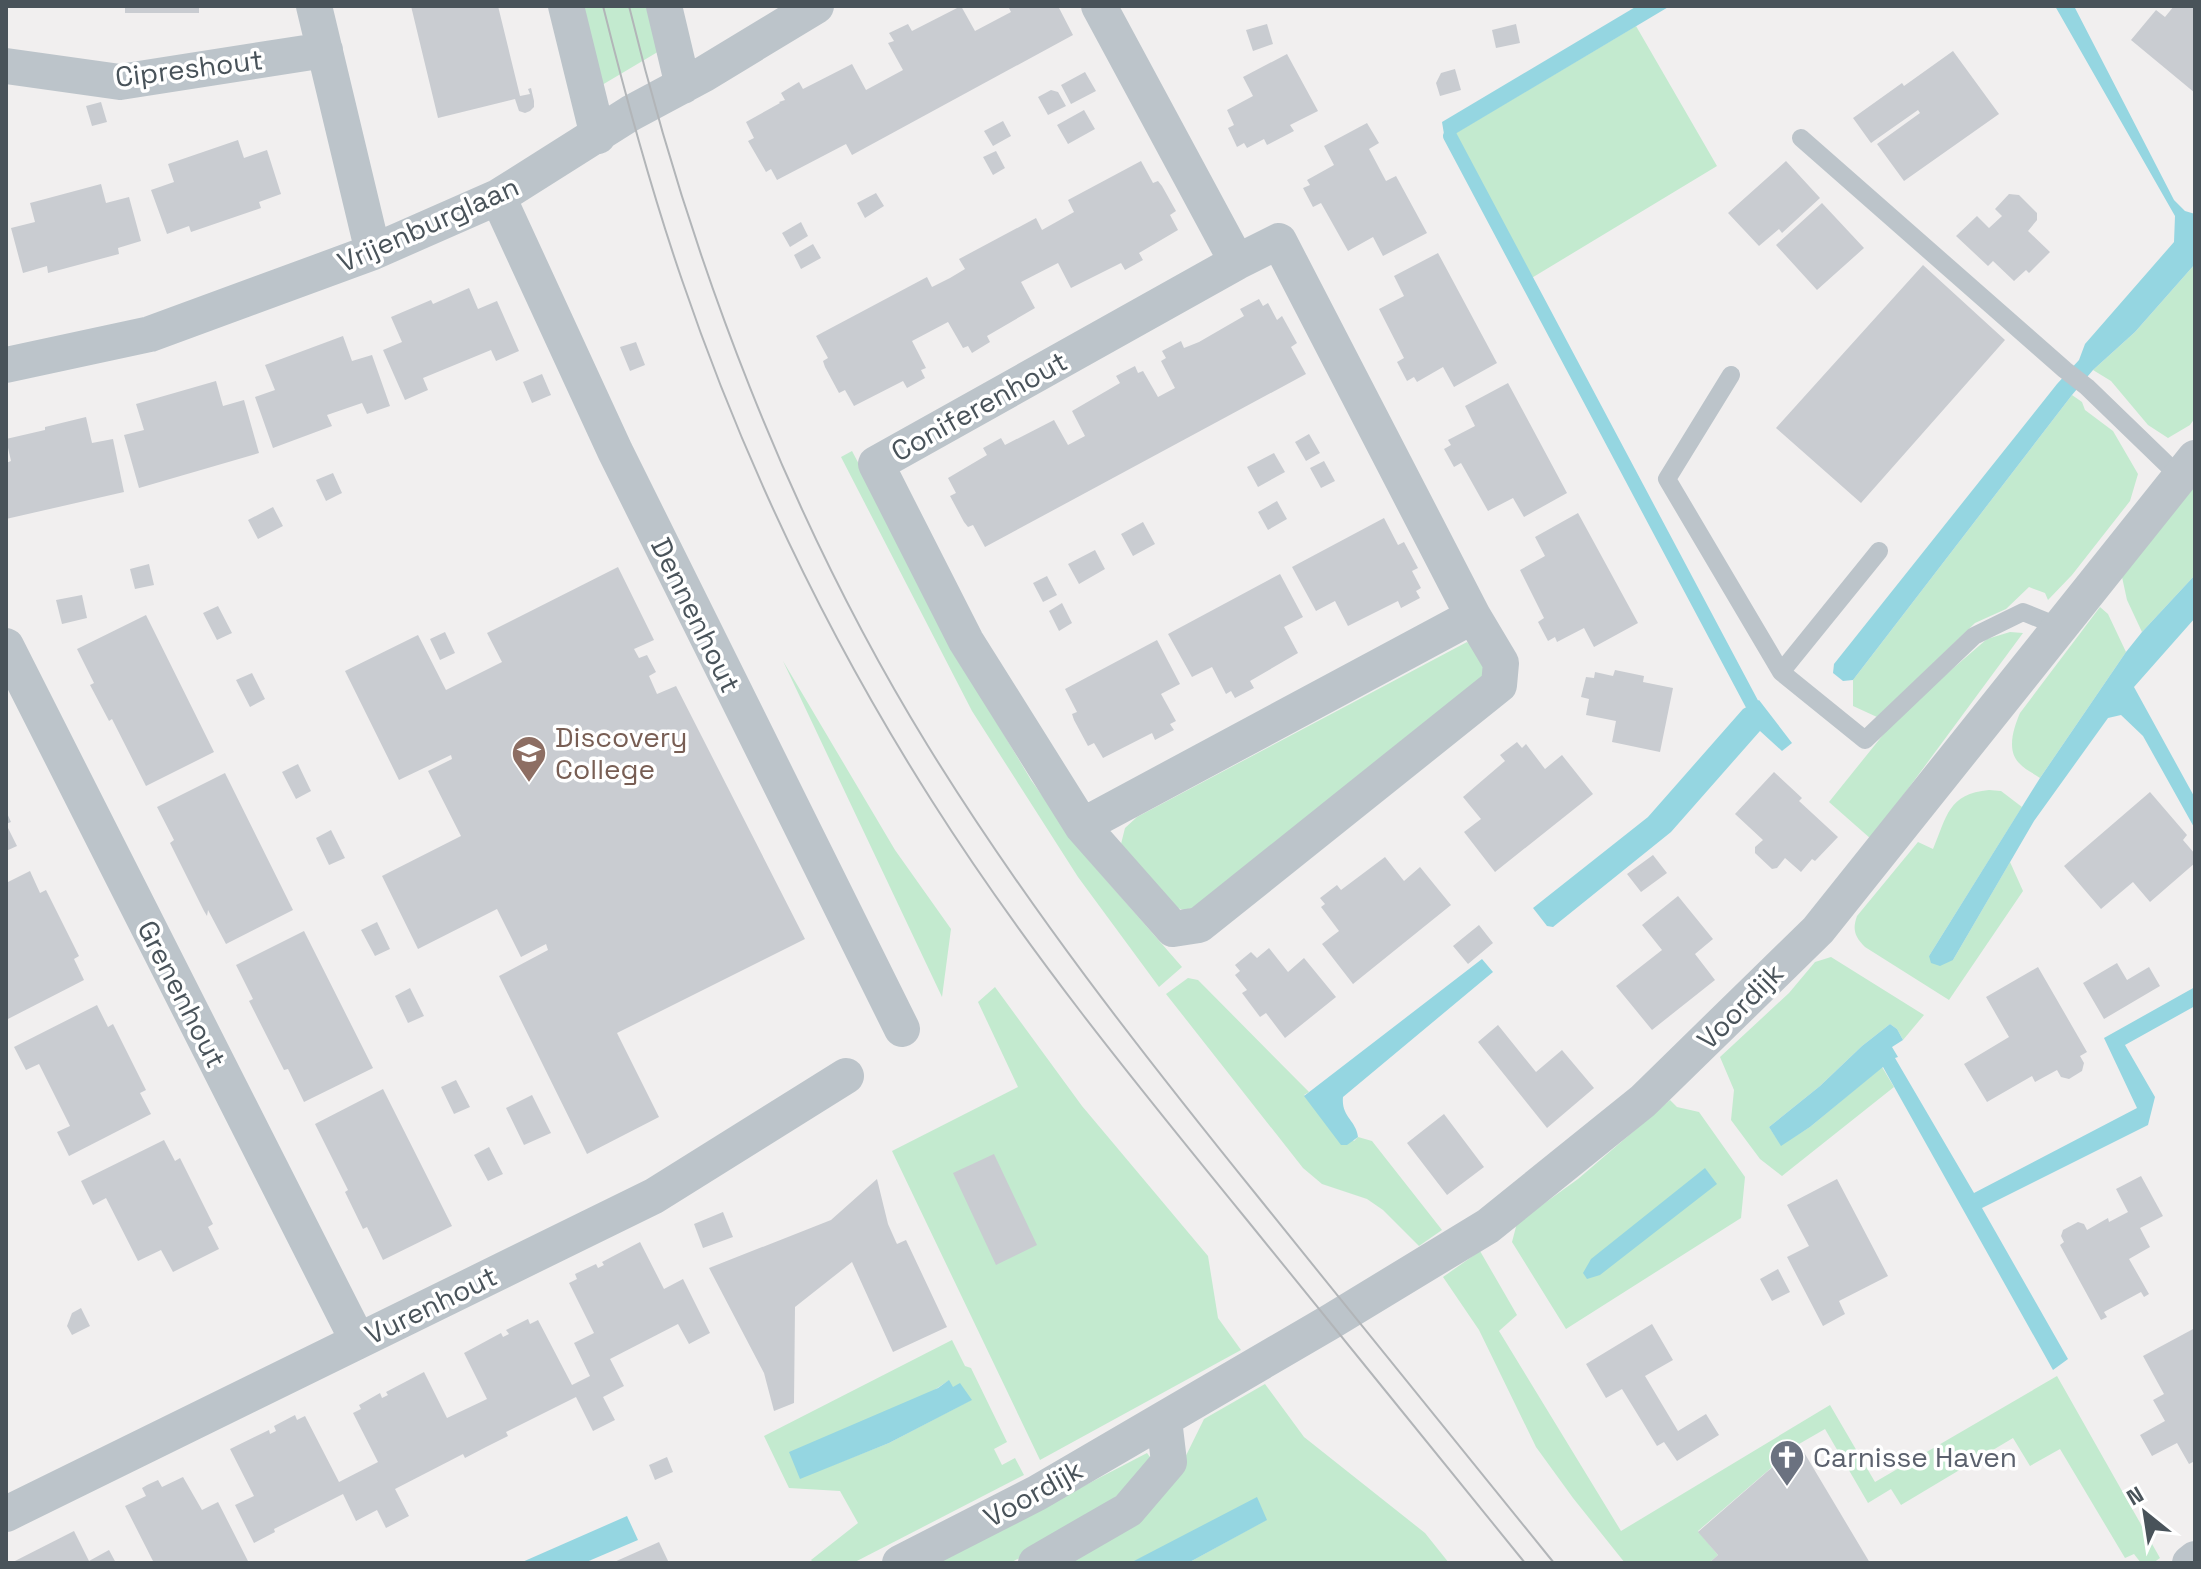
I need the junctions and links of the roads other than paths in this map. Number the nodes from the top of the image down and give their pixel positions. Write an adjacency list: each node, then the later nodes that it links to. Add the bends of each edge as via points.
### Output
1 (314, 6): 6 (street)
2 (566, 6): 9 (street)
3 (664, 6): 8 (street)
4 (816, 6): 8 (street, Vrijenburglaan)
5 (1099, 6): 13 (street)
6 (325, 50): 7 (street, Cipreshout, via 120,82); 12 (street)
7 (6, 66)
8 (683, 86): 9 (street, Vrijenburglaan)
9 (598, 136): 11 (street, Vrijenburglaan)
10 (1801, 138): 16 (lane)
11 (498, 197): 12 (street, Vrijenburglaan); 23 (street, Dennenhout, via 615,451)
12 (373, 252): 14 (street, Vrijenburglaan, via 150,334)
13 (1237, 262): 18 (street, Coniferenhout, via 1279,241); 22 (street, Coniferenhout, via 876,464 966,641)
14 (6, 365)
15 (1731, 375): 21 (lane, via 1667,479)
16 (2188, 468): 19 (street, Voordijk)
17 (1879, 551): 21 (lane)
18 (1473, 616): 22 (street); 22 (street, Coniferenhout, via 1501,663 1499,685 1199,925 1173,929)
19 (2060, 627): 21 (lane, via 2023,612 1974,636 1865,740); 26 (street, Voordijk, via 1818,930 1643,1101 1488,1226)
20 (6, 646): 25 (street, Grenenhout)
21 (1781, 672)
22 (1082, 826)
23 (902, 1029)
24 (846, 1076): 25 (street, Vurenhout, via 654,1196)
25 (358, 1341): 27 (street, Vurenhout)
26 (1164, 1420): 29 (street, Voordijk); 30 (street, via 1169,1462 1128,1510)
27 (6, 1514)
28 (2195, 1559): 31 (street)
29 (900, 1563)
30 (1036, 1563)
31 (2190, 1563)

